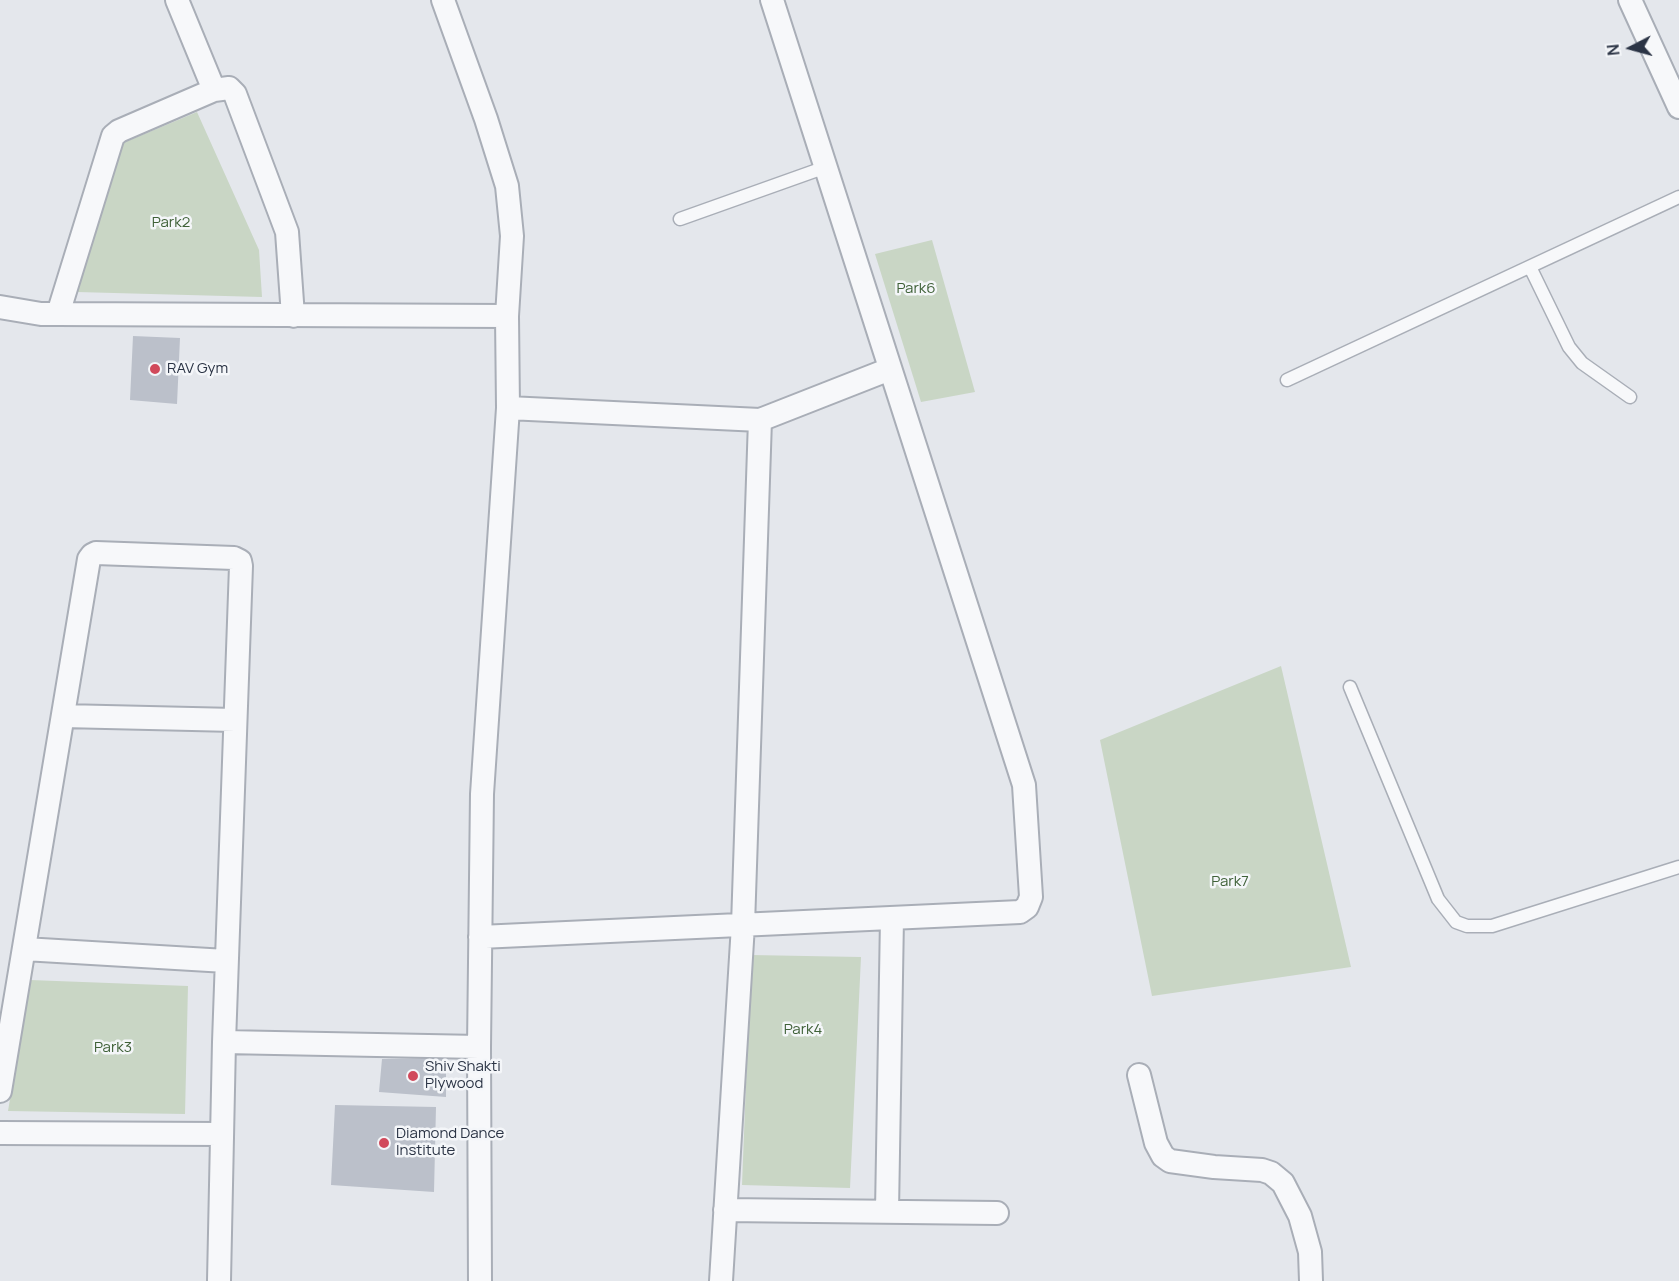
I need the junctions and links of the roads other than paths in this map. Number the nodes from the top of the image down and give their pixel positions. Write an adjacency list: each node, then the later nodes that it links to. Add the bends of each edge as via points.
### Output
1 (177, 0): 5 (street)
2 (443, 0): 14 (street, via 507,186 512,236)
3 (772, 0): 7 (street)
4 (1630, 0): 6 (street)
5 (213, 90): 12 (street, via 113,136); 13 (street, via 229,88 235,94 287,232)
6 (1679, 107)
7 (825, 167): 9 (lane); 15 (street)
8 (1679, 197): 10 (lane)
9 (680, 219)
10 (1530, 267): 16 (lane); 17 (lane, via 1569,347 1582,363)
11 (0, 307): 12 (street)
12 (58, 314): 13 (street)
13 (293, 316): 14 (street)
14 (507, 316): 18 (street)
15 (890, 369): 19 (street); 24 (street, via 1024,785 1031,897 1020,912)
16 (1287, 380)
17 (1630, 397)
18 (508, 408): 19 (street); 26 (street, via 482,794)
19 (760, 420): 25 (street)
20 (1350, 687): 23 (lane, via 1438,899 1456,922 1492,926)
21 (63, 716): 22 (street); 22 (street, via 89,559 96,553 240,561); 27 (street)
22 (235, 720): 28 (street)
23 (1679, 867)
24 (892, 918): 25 (street); 36 (street)
25 (743, 925): 26 (street); 35 (street)
26 (480, 937): 30 (street)
27 (24, 949): 28 (street); 32 (street)
28 (226, 961): 29 (street)
29 (224, 1042): 30 (street); 34 (street)
30 (479, 1047): 39 (street)
31 (1139, 1075): 41 (street, via 1156,1143 1163,1156 1170,1161 1262,1170 1283,1183 1300,1216 1310,1252)
32 (0, 1091)
33 (0, 1133): 34 (street)
34 (222, 1134): 38 (street)
35 (725, 1210): 36 (street); 40 (street)
36 (887, 1211): 37 (street)
37 (997, 1213)
38 (219, 1281)
39 (480, 1281)
40 (721, 1281)
41 (1311, 1281)

